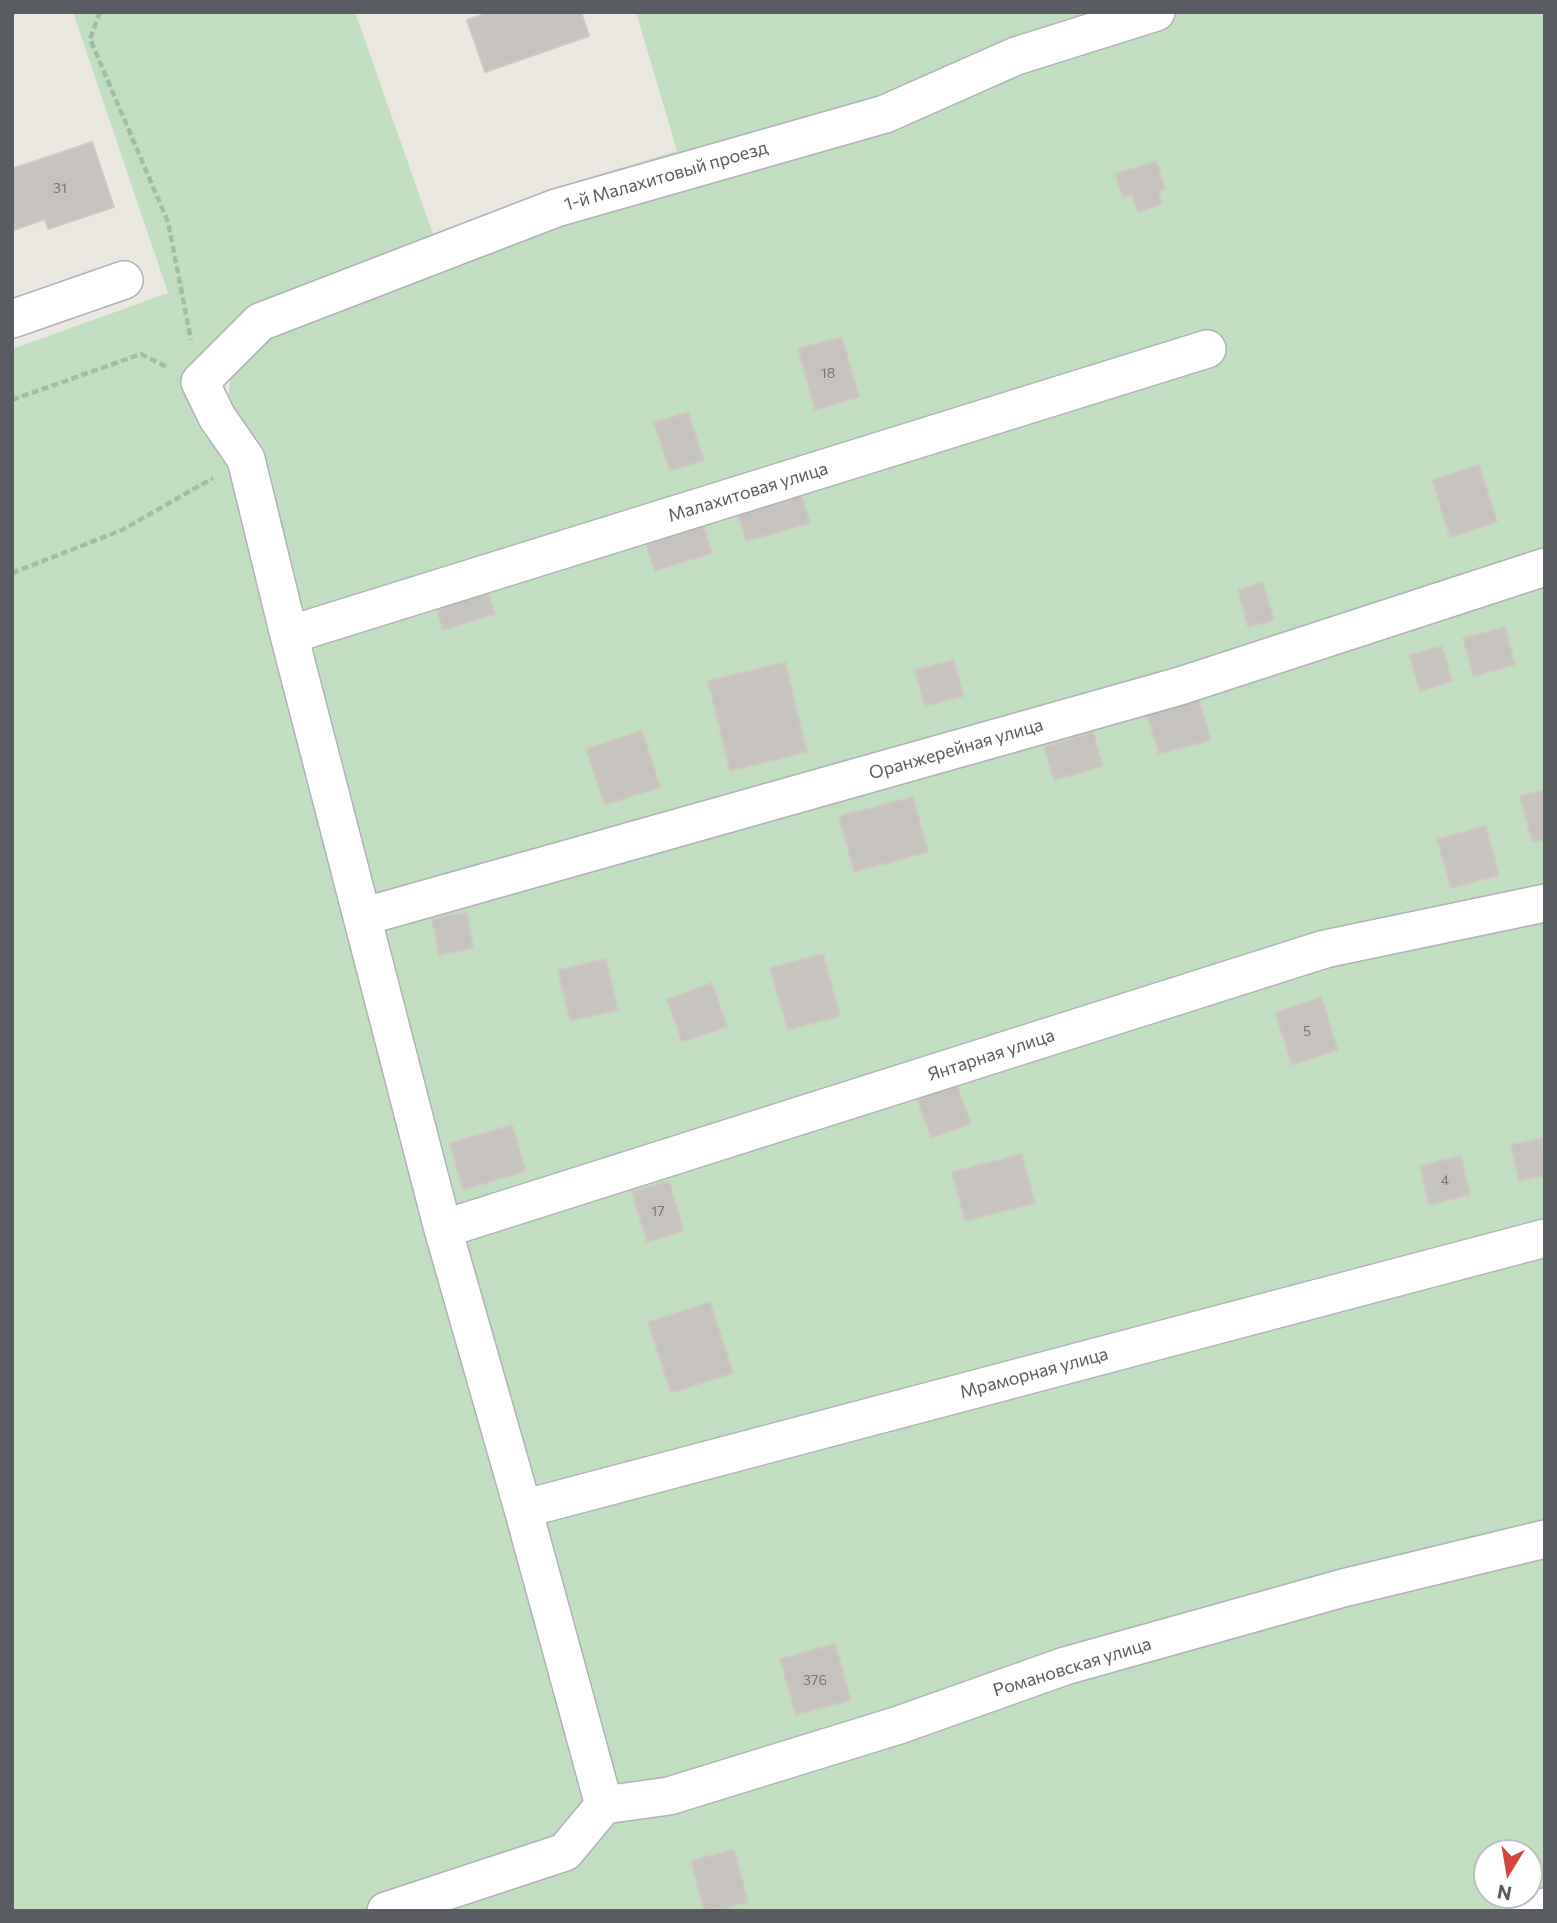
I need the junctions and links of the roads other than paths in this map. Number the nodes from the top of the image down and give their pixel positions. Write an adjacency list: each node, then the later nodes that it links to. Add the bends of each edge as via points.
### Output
1 (1156, 12): 6 (street, 1-й Малахитовый проезд, via 1016,56 885,114 556,208 260,322 200,382 246,459)
2 (124, 280): 3 (street)
3 (12, 319)
4 (1207, 349): 6 (street, Малахитовая улица)
5 (1545, 567): 8 (street, Оранжерейная улица, via 1180,686)
6 (289, 635): 8 (street)
7 (1545, 903): 9 (street, Янтарная улица, via 1325,949)
8 (362, 917): 9 (street)
9 (443, 1229): 11 (street)
10 (1545, 1238): 11 (street, Мраморная улица)
11 (523, 1509): 13 (street)
12 (1545, 1539): 13 (street, Романовская улица, via 1343,1588 1065,1666 900,1725 669,1796)
13 (604, 1805): 15 (street, via 565,1852)
14 (1545, 1907): 16 (street)
15 (386, 1911)
16 (1526, 1911)

